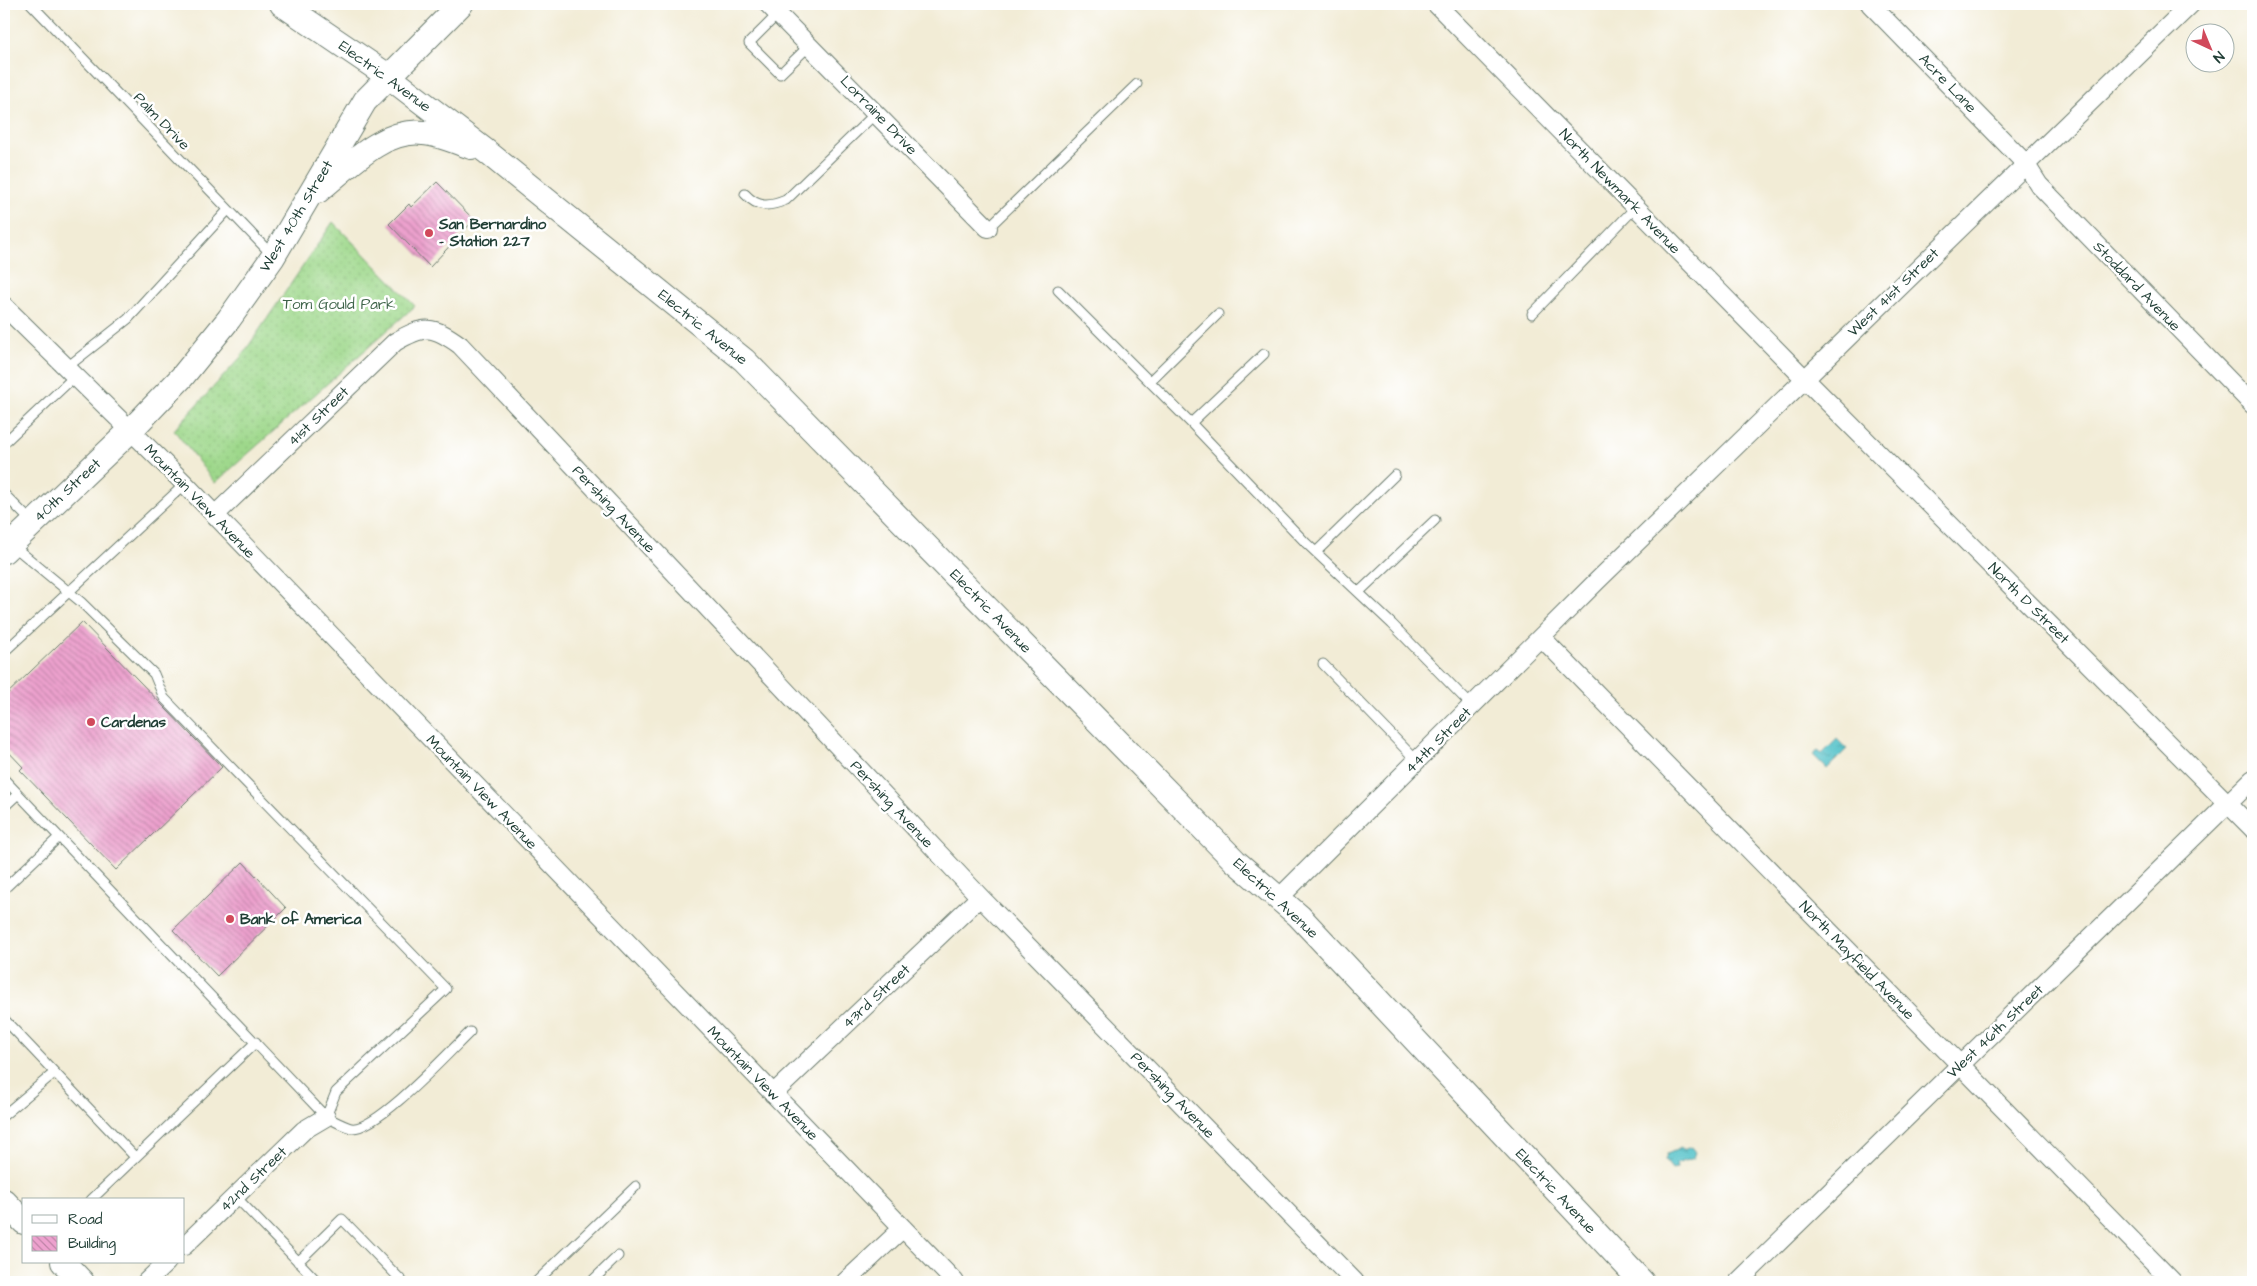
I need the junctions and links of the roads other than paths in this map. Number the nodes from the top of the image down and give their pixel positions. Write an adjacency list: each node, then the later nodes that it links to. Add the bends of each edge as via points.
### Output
1 (31, 4): 17 (lane, Palm Drive)
2 (282, 4): 9 (main road, Electric Avenue)
3 (462, 4): 9 (main road, West 40th Street)
4 (1436, 4): 16 (street, North Newmark Avenue)
5 (1870, 4): 13 (street, Acre Lane)
6 (2190, 4): 13 (street, West 41st Street)
7 (773, 9): 8 (street, Lorraine Drive); 8 (lane, via 749,43 780,74)
8 (810, 45): 11 (street, Lorraine Drive)
9 (388, 76): 12 (main road, Electric Avenue); 15 (main road, West 40th Street, via 365,101)
10 (1137, 84): 18 (lane)
11 (876, 113): 14 (lane, via 786,200 771,206 758,205); 18 (street, Lorraine Drive)
12 (487, 152): 15 (main road, via 425,133 398,134 377,145); 58 (main road, Electric Avenue, via 744,360 1235,861)
13 (2026, 163): 27 (street, West 41st Street); 29 (street, Stoddard Avenue, via 2039,186)
14 (745, 194)
15 (308, 199): 19 (main road, West 40th Street)
16 (1636, 207): 23 (lane); 27 (street, North Newmark Avenue)
17 (228, 210): 19 (lane, Palm Drive); 26 (lane, via 128,319)
18 (988, 228)
19 (274, 257): 31 (main road, West 40th Street, via 230,319 182,377)
20 (1058, 290): 28 (lane)
21 (6, 312): 26 (street, Mountain View Avenue)
22 (1218, 314): 28 (lane)
23 (1532, 314)
24 (428, 328): 36 (street, 41st Street, via 395,342); 57 (street, Pershing Avenue, via 445,334 460,345)
25 (1264, 354): 30 (lane)
26 (71, 372): 31 (street, Mountain View Avenue); 32 (lane)
27 (1804, 378): 41 (street, West 41st Street); 52 (street, North D Street)
28 (1150, 381): 30 (lane)
29 (2253, 405)
30 (1191, 423): 40 (lane)
31 (131, 430): 34 (street, Mountain View Avenue); 38 (main road, 40th Street)
32 (4, 443)
33 (1395, 475): 40 (lane)
34 (185, 484): 36 (street, Mountain View Avenue); 42 (lane)
35 (4, 494): 38 (lane)
36 (215, 515): 64 (street, Mountain View Avenue)
37 (1435, 520): 43 (lane)
38 (33, 523): 39 (main road, 40th Street)
39 (7, 548): 42 (lane)
40 (1316, 552): 43 (lane)
41 (1597, 581): 44 (street, 44th Street)
42 (68, 591): 45 (lane); 66 (lane, via 154,674 164,698 446,990 336,1092)
43 (1359, 592): 47 (lane)
44 (1541, 637): 47 (street, 44th Street); 62 (street, North Mayfield Avenue)
45 (4, 652)
46 (1323, 664): 48 (lane)
47 (1472, 706): 48 (street, 44th Street)
48 (1417, 760): 58 (street, 44th Street)
49 (4, 779): 51 (lane)
50 (2253, 780): 52 (street, West 46th Street)
51 (18, 794): 53 (lane); 55 (lane)
52 (2229, 803): 54 (street, North D Street); 62 (street, West 46th Street)
53 (4, 807)
54 (2253, 829)
55 (59, 837): 56 (lane); 61 (lane)
56 (4, 889)
57 (980, 898): 64 (street, 43rd Street); 87 (street, Pershing Avenue)
58 (1278, 899): 88 (main road, Electric Avenue, via 1298,916)
59 (4, 1019): 63 (lane)
60 (470, 1032): 66 (lane, via 386,1112 364,1126 351,1128)
61 (256, 1042): 66 (lane); 67 (lane)
62 (1960, 1065): 89 (street, West 46th Street); 90 (street, North Mayfield Avenue)
63 (54, 1073): 65 (lane); 67 (lane)
64 (773, 1094): 73 (street, Mountain View Avenue)
65 (4, 1115)
66 (326, 1117): 69 (street, 42nd Street, via 304,1130)
67 (136, 1157): 70 (lane)
68 (636, 1186): 83 (lane)
69 (235, 1196): 74 (street, 42nd Street); 76 (lane)
70 (93, 1198)
71 (4, 1201): 72 (main road)
72 (22, 1220)
73 (902, 1228): 85 (street); 86 (street, Mountain View Avenue)
74 (185, 1245)
75 (618, 1256): 84 (lane)
76 (298, 1262): 81 (lane); 82 (lane, via 342,1219)
77 (64, 1264): 79 (main road)
78 (165, 1264): 80 (street)
79 (82, 1282)
80 (146, 1282)
81 (318, 1282)
82 (403, 1282)
83 (536, 1282)
84 (591, 1282)
85 (845, 1282)
86 (955, 1282)
87 (1355, 1282)
88 (1642, 1282)
89 (1738, 1282)
90 (2173, 1282)

